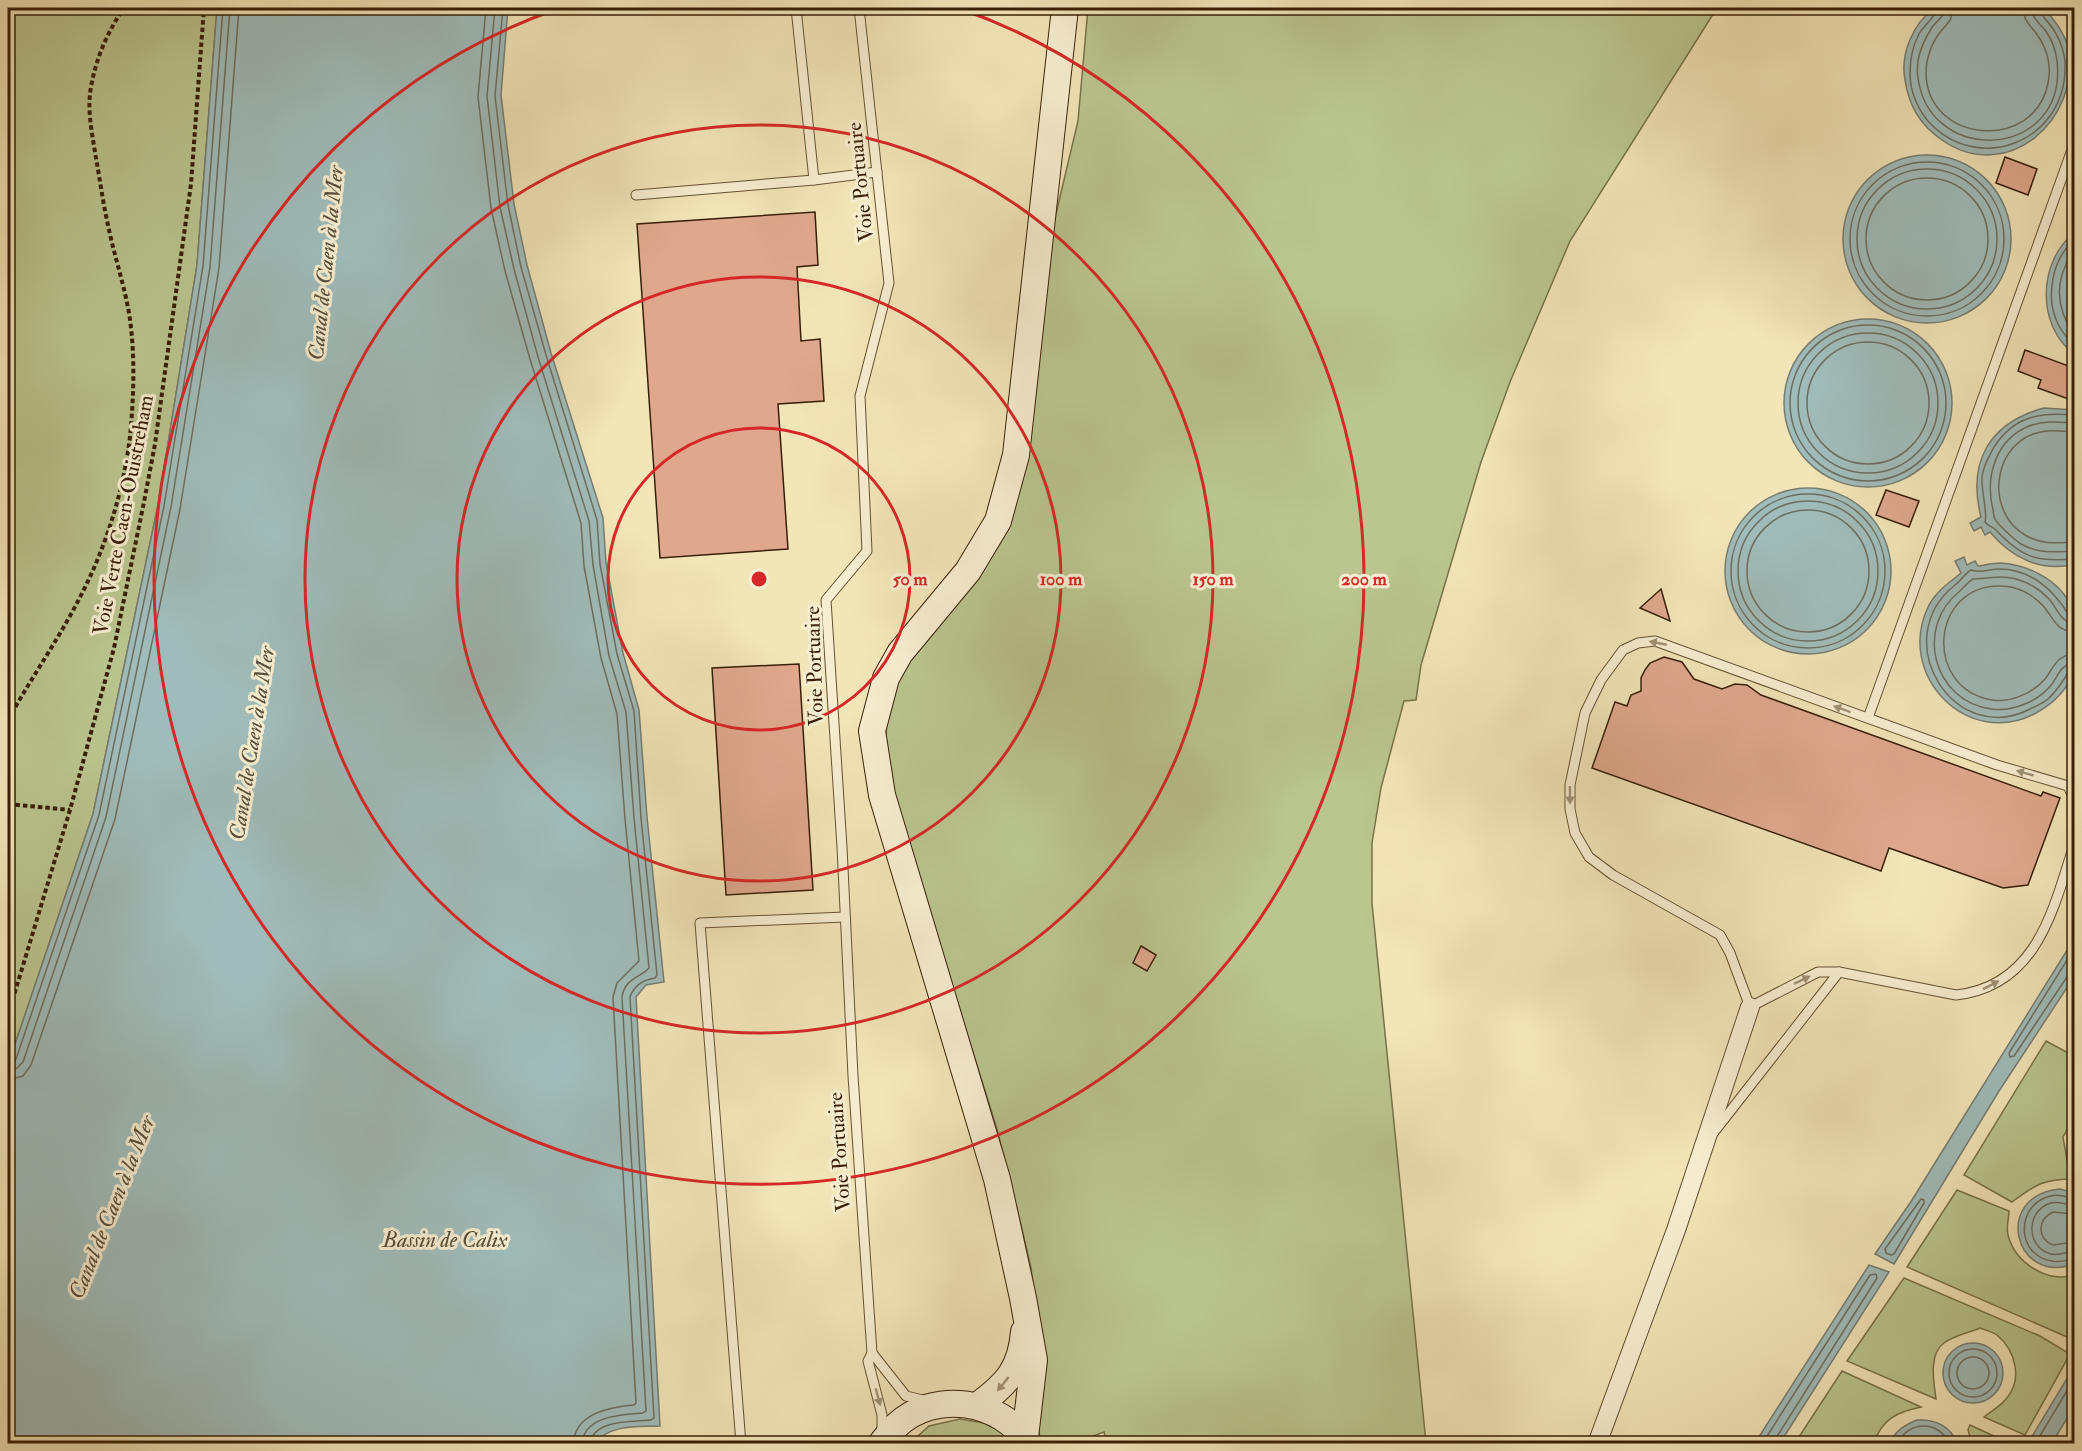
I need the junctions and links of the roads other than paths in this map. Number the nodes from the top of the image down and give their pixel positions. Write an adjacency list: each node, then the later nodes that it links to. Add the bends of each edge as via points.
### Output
1 (796, 8): 6 (lane)
2 (859, 8): 5 (lane, Voie Portuaire)
3 (1065, 8): 15 (street, via 1016,455 998,521 968,571 900,653 886,678 872,731 882,795 997,1179)
4 (2074, 144): 8 (lane)
5 (877, 172): 6 (lane); 11 (lane, Voie Portuaire, via 889,283 861,396 867,550 826,600)
6 (814, 180): 7 (lane)
7 (636, 195)
8 (1868, 718): 9 (lane, one-way to 8, via 2068,786); 13 (lane, one-way to 13, via 1655,641 1623,650 1601,680 1585,713 1570,784 1575,833 1589,856 1613,875 1720,935)
9 (2074, 799)
10 (2074, 845): 12 (lane, one-way to 10, via 1956,994 1976,992 1994,984 2015,971 2049,923)
11 (845, 917): 16 (lane, Voie Portuaire); 20 (lane, via 700,923)
12 (1839, 972): 13 (lane, one-way to 12, via 1818,972); 14 (lane)
13 (1750, 1007): 14 (street)
14 (1703, 1146): 22 (street)
15 (1026, 1313): 18 (street, one-way to 18, via 1022,1354 1003,1386); 19 (street, via 1034,1360)
16 (872, 1353): 17 (lane, via 906,1396); 21 (lane, Voie Portuaire, one-way to 21, via 868,1361 882,1415)
17 (941, 1404): 18 (street); 21 (street, via 897,1425)
18 (977, 1406): 19 (street, via 1004,1418)
19 (1027, 1440)
20 (741, 1443)
21 (881, 1443)
22 (1597, 1443)

